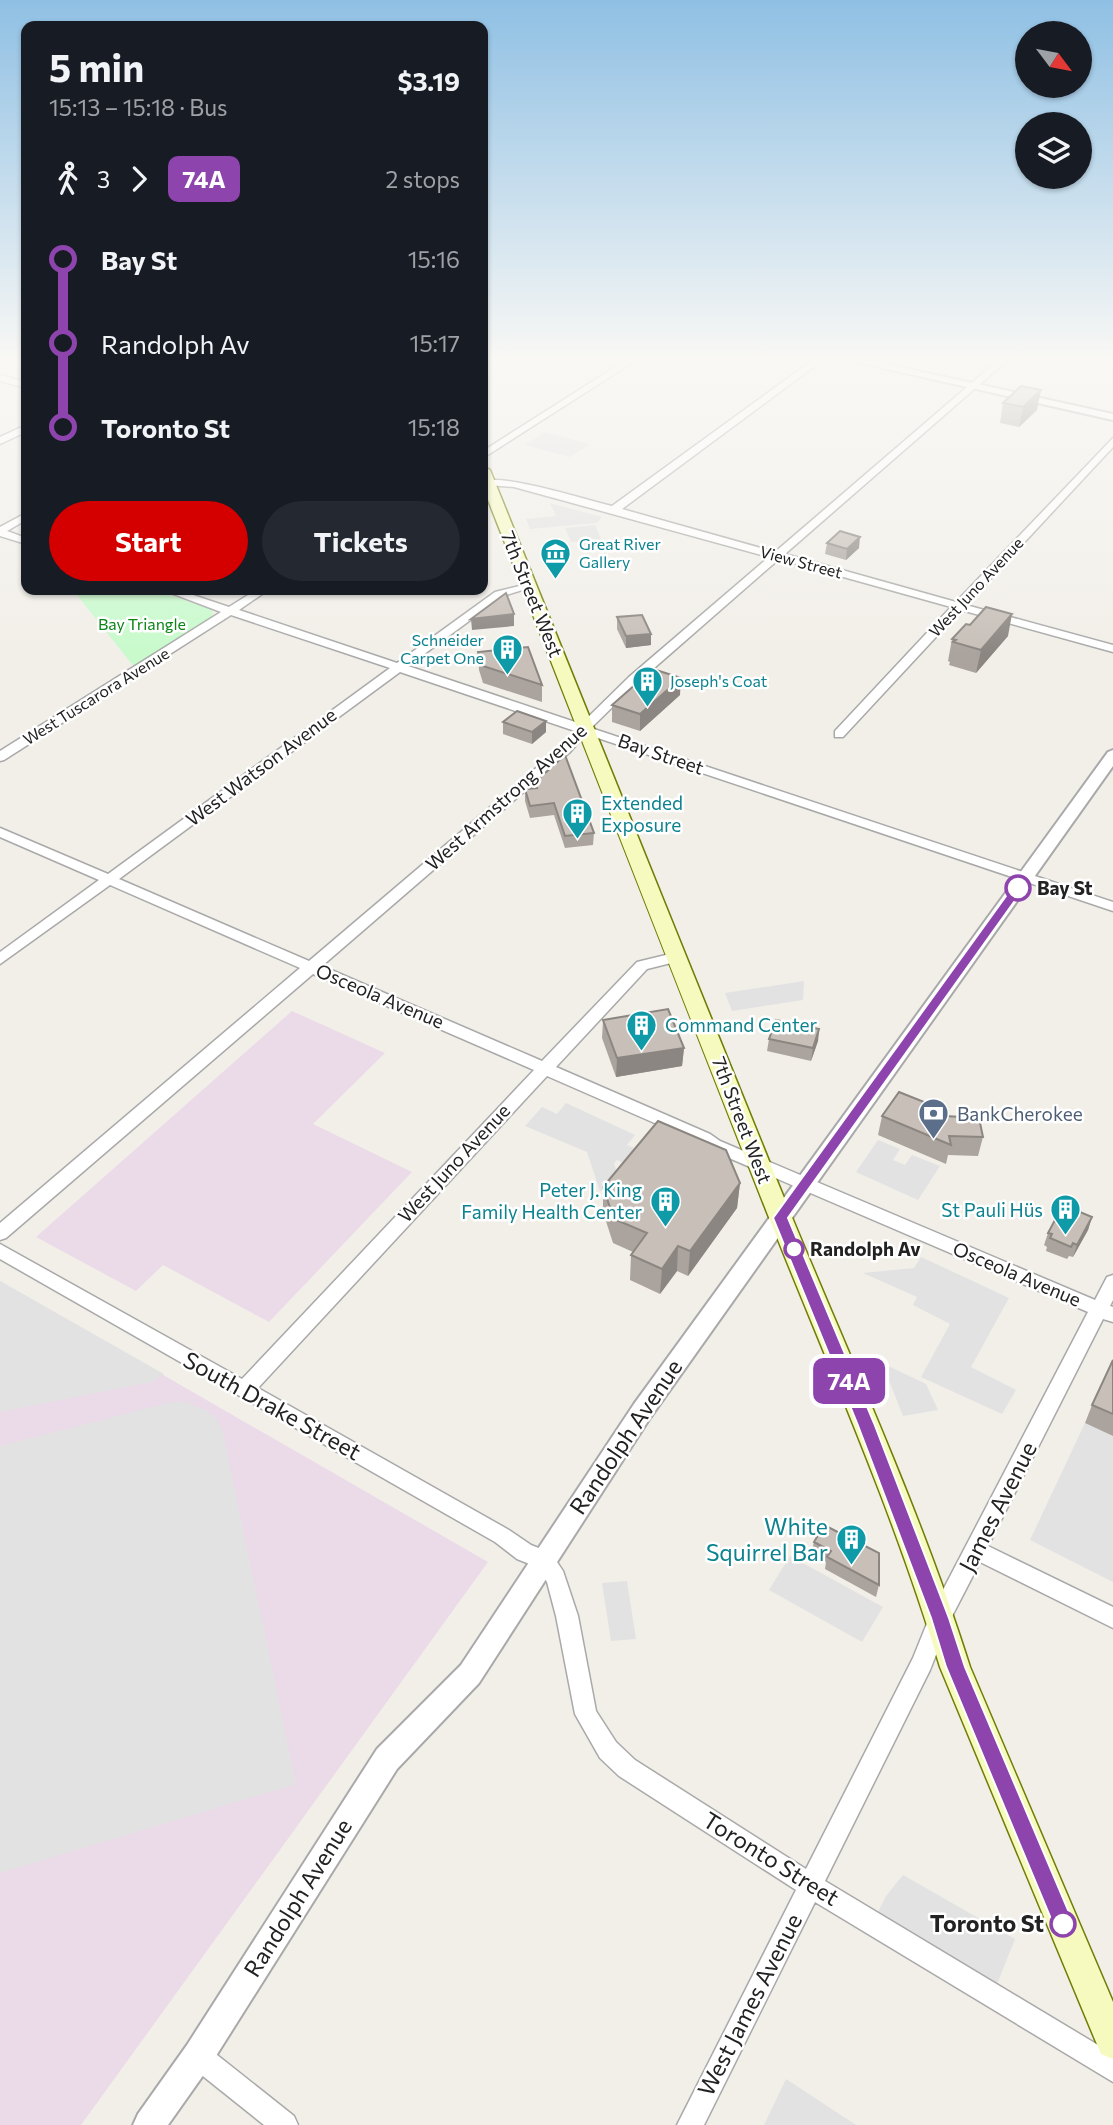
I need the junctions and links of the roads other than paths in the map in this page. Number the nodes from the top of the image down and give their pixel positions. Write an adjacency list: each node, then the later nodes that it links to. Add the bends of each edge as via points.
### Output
1 (688, 456): 6 (street)
2 (893, 456): 10 (street, West Armstrong Avenue)
3 (1099, 456): 14 (street, West Juno Avenue)
4 (488, 477): 6 (street, View Street)
5 (488, 484): 11 (main road, 7th Street West)
6 (614, 510): 10 (street, View Street)
7 (21, 519): 8 (street)
8 (0, 531): 9 (street)
9 (21, 539)
10 (777, 556): 14 (street, View Street); 18 (street, West Armstrong Avenue, via 633,680)
11 (528, 585): 17 (street, West Watson Avenue, via 499,594); 18 (main road, 7th Street West)
12 (183, 595): 15 (street, Bay Street)
13 (254, 595): 15 (street, West Tuscarora Avenue)
14 (958, 606): 16 (street, View Street); 19 (street, West Juno Avenue)
15 (229, 611): 17 (street, Bay Street); 21 (street, West Tuscarora Avenue)
16 (1113, 649)
17 (398, 666): 18 (street, Bay Street); 24 (street, West Watson Avenue)
18 (585, 728): 23 (street, Bay Street); 26 (main road, 7th Street West); 28 (street, West Armstrong Avenue)
19 (839, 734)
20 (1113, 755): 23 (street, Randolph Avenue)
21 (0, 757)
22 (0, 832): 24 (street, Osceola Avenue)
23 (1026, 877): 25 (street, Bay Street); 31 (street, Randolph Avenue)
24 (108, 880): 27 (street, West Watson Avenue); 28 (street, Osceola Avenue)
25 (1113, 906)
26 (678, 957): 29 (street, West Juno Avenue, via 642,965); 30 (main road, 7th Street West)
27 (0, 959)
28 (312, 967): 29 (street, Osceola Avenue); 33 (street, West Armstrong Avenue)
29 (544, 1067): 30 (street, Osceola Avenue); 37 (street, West Juno Avenue)
30 (759, 1162): 31 (street, Osceola Avenue); 32 (main road, 7th Street West)
31 (806, 1183): 32 (street, Randolph Avenue); 36 (street, Osceola Avenue)
32 (781, 1218): 39 (street, Randolph Avenue, via 642,1410); 40 (main road, 7th Street West)
33 (0, 1233)
34 (0, 1251): 37 (street, South Drake Street)
35 (1113, 1282): 36 (street, James Avenue)
36 (1106, 1312): 38 (street, James Avenue)
37 (244, 1390): 39 (street, South Drake Street)
38 (976, 1550): 40 (street, James Avenue); 41 (street)
39 (544, 1560): 42 (street, Toronto Street, via 556,1578 567,1616 586,1714 608,1750 627,1768); 44 (street, Randolph Avenue, via 470,1674 387,1759)
40 (940, 1618): 42 (street, James Avenue); 43 (main road, 7th Street West, via 955,1667)
41 (1113, 1618)
42 (810, 1885): 45 (street, Toronto Street); 48 (street, West James Avenue)
43 (1113, 2042)
44 (198, 2056): 46 (street, Randolph Avenue); 47 (street)
45 (1113, 2069)
46 (149, 2125)
47 (285, 2125)
48 (690, 2125)

